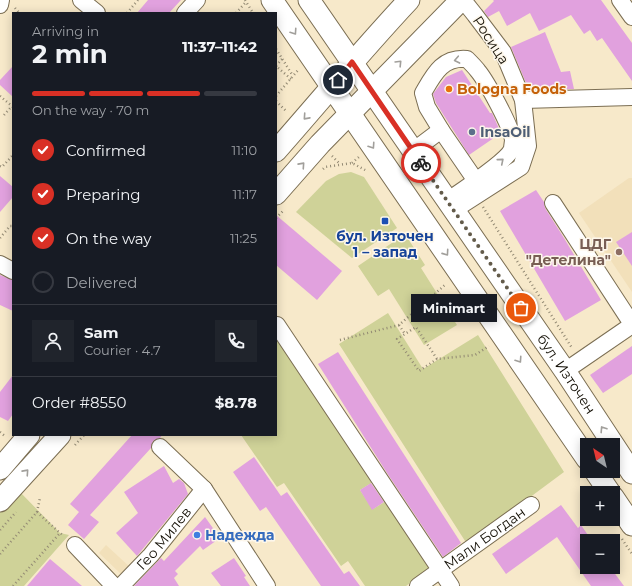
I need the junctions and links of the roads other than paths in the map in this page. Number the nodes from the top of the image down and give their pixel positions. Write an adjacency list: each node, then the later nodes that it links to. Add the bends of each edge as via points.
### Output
1 (1, 0): 9 (street)
2 (81, 0): 10 (street)
3 (197, 0): 11 (street)
4 (272, 0): 14 (main road, one-way to 14)
5 (309, 0): 13 (main road, бул. Източен)
6 (409, 0): 13 (main road)
7 (462, 0): 15 (main road, one-way to 7); 17 (street, Росица, via 503,52)
8 (620, 0): 12 (street)
9 (0, 5)
10 (96, 12)
11 (186, 12)
12 (632, 17)
13 (352, 62): 14 (main road); 15 (main road, бул. Източен)
14 (332, 88): 18 (main road); 20 (main road, one-way to 20)
15 (373, 92): 18 (main road); 21 (main road, бул. Източен)
16 (632, 97): 17 (street)
17 (523, 100): 22 (street, Росица, via 528,146 521,167)
18 (350, 113): 23 (main road, one-way to 18); 34 (main road, one-way to 34)
19 (441, 130): 21 (street); 22 (street); 22 (street, one-way to 19, via 505,158 511,150 513,140 508,123 492,94 467,59 457,58 444,64 434,74 423,93 427,107)
20 (277, 150)
21 (413, 151): 25 (main road, бул. Източен)
22 (476, 188): 25 (street, Росица)
23 (277, 193)
24 (553, 203): 29 (street)
25 (450, 205): 30 (main road, бул. Източен)
26 (0, 264): 27 (street)
27 (12, 270)
28 (277, 325): 43 (street)
29 (632, 325): 30 (street)
30 (573, 365): 36 (main road, бул. Източен, one-way to 30)
31 (28, 436): 35 (main road)
32 (59, 436): 38 (main road, one-way to 32)
33 (160, 447): 37 (street)
34 (580, 449)
35 (0, 469)
36 (632, 473)
37 (204, 489): 45 (street, Гео Милев, via 151,555); 46 (street)
38 (0, 502)
39 (531, 505): 43 (street, Мали Богдан)
40 (620, 507): 41 (main road)
41 (632, 525)
42 (75, 545): 44 (street)
43 (440, 570): 47 (street, Мали Богдан); 48 (street)
44 (114, 586)
45 (121, 586)
46 (267, 586)
47 (418, 586)
48 (452, 586)

